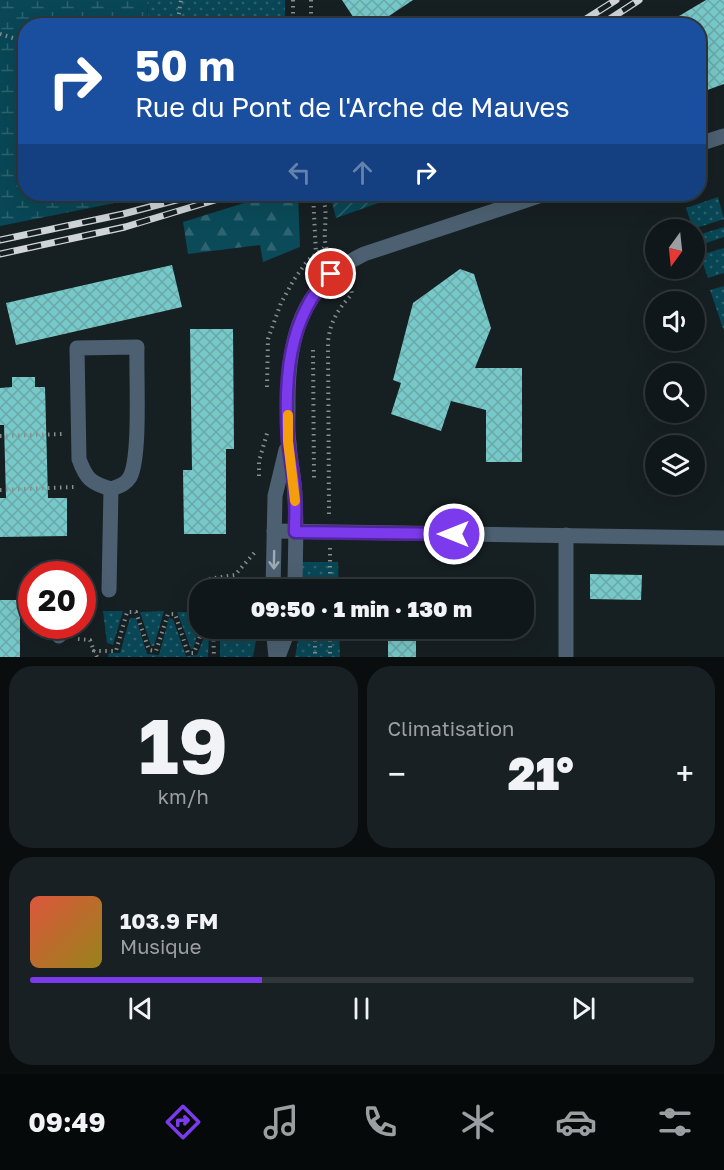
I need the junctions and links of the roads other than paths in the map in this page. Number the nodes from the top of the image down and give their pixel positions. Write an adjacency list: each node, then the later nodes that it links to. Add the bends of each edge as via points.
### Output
1 (724, 136): 2 (street)
2 (706, 142)
3 (523, 201): 4 (street, via 364,254 335,271 316,290 303,311 292,346 287,386)
4 (288, 441): 6 (street, via 275,496); 7 (street, via 296,497)
5 (111, 489): 5 (street, via 123,485 136,458 136,347 77,348 79,459 85,475 96,485); 12 (street)
6 (274, 531): 7 (street); 10 (street, one-way to 10)
7 (295, 532): 8 (street); 11 (street)
8 (566, 535): 9 (street); 16 (street)
9 (724, 538)
10 (273, 579)
11 (295, 579)
12 (109, 590)
13 (275, 639): 15 (street)
14 (284, 639): 15 (street)
15 (277, 657)
16 (566, 657)

